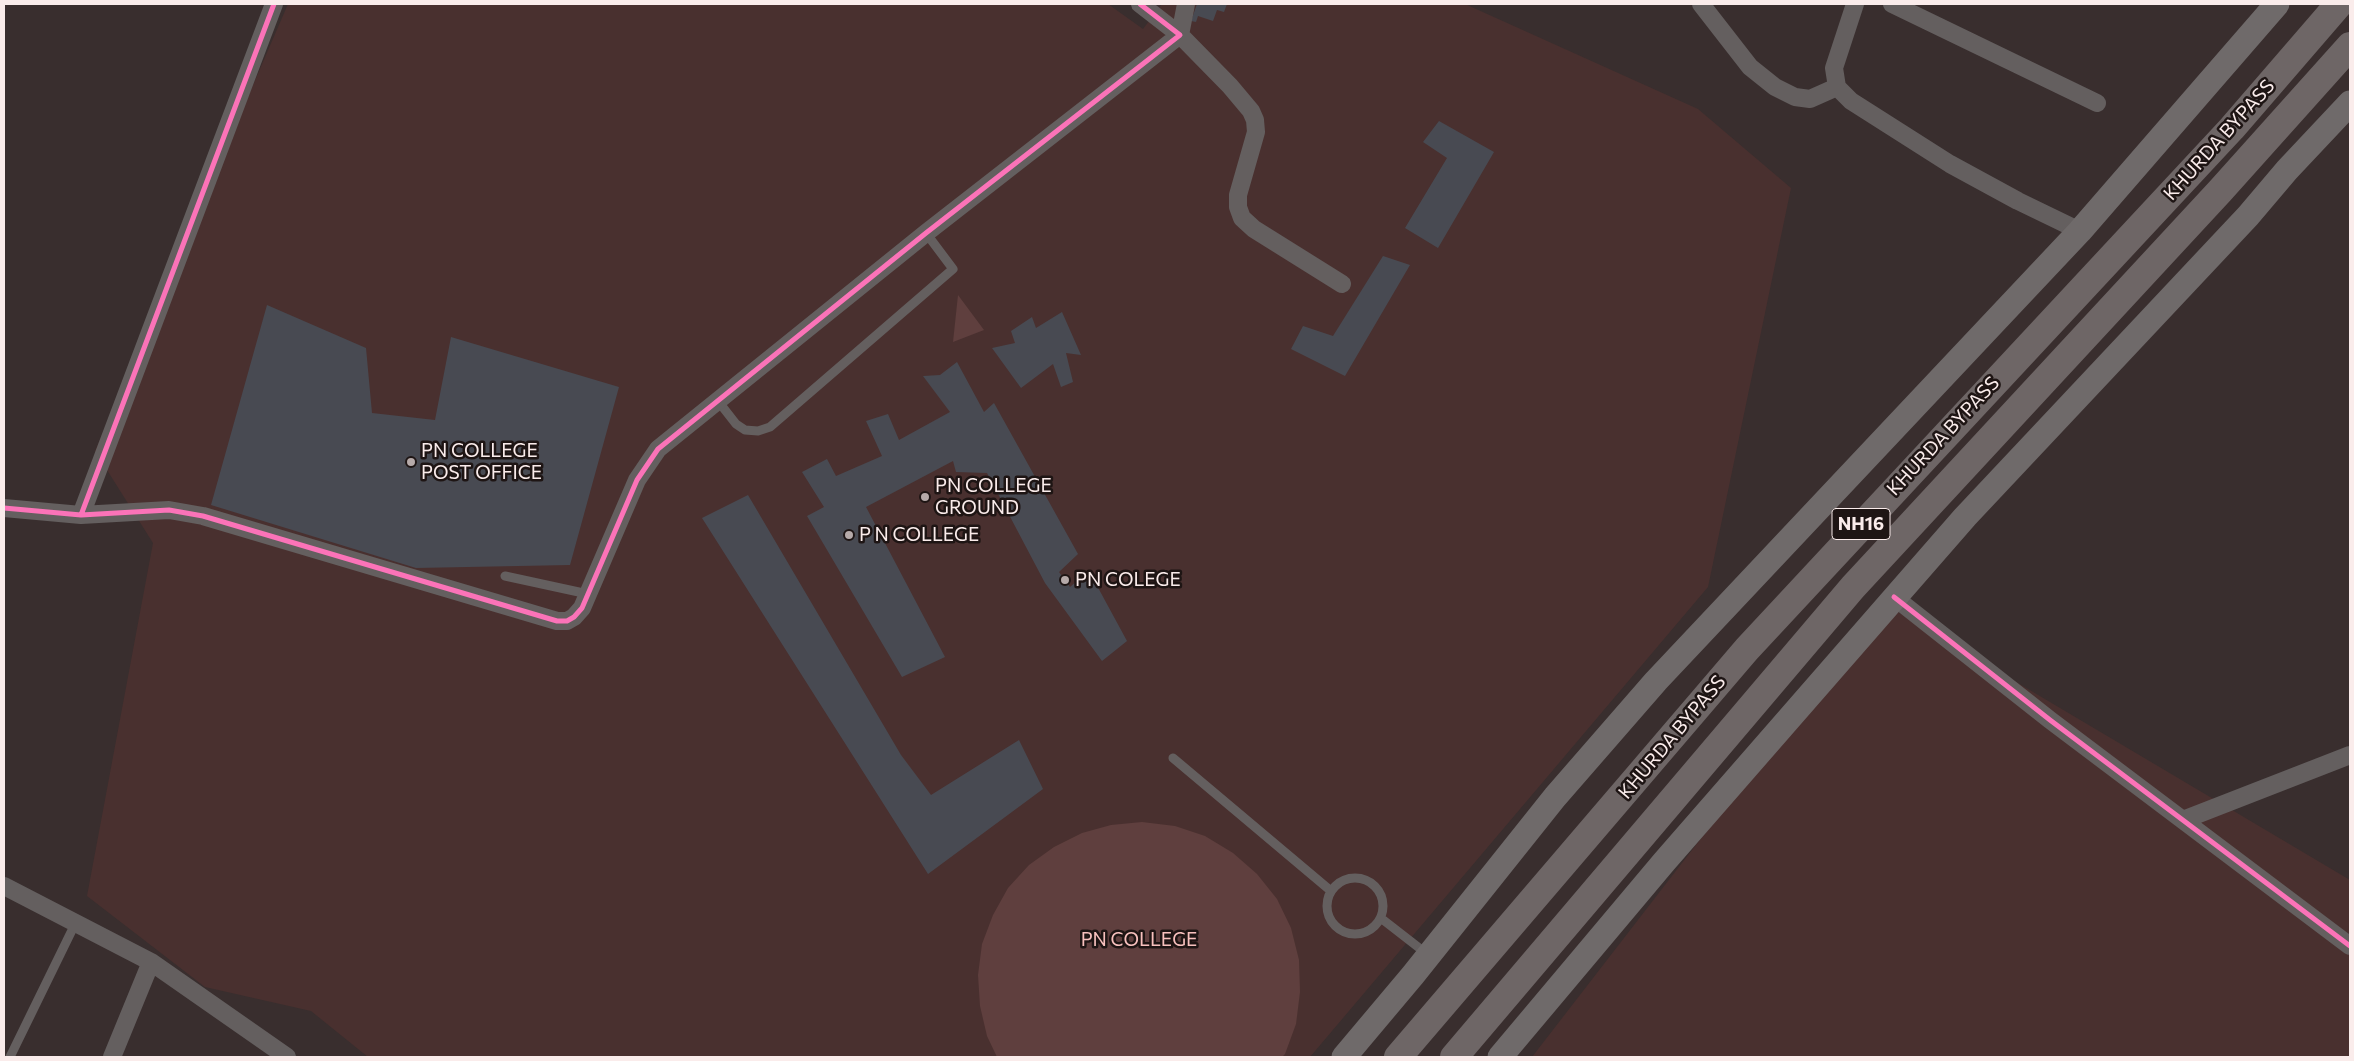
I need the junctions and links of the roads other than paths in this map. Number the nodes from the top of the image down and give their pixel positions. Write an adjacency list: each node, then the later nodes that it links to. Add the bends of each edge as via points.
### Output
1 (274, 4): 21 (street)
2 (1140, 4): 9 (street)
3 (1186, 4): 9 (street)
4 (1701, 4): 11 (street, via 1750,66 1775,88 1795,97 1810,99)
5 (1855, 4): 11 (street, via 1834,68)
6 (1892, 4): 12 (street)
7 (2277, 4): 16 (main road)
8 (2339, 4): 39 (highway, KHURDA BYPASS / NH16, via 2232,128 1747,649)
9 (1180, 35): 17 (street); 18 (street, via 1230,86 1255,120 1256,132 1238,195 1242,218 1254,229)
10 (2350, 46): 14 (highway, KHURDA BYPASS / NH16)
11 (1837, 87): 16 (street, via 1851,101 1950,164)
12 (2097, 103)
13 (2350, 103): 15 (main road)
14 (2220, 191): 15 (main road); 40 (highway, KHURDA BYPASS / NH16, via 1854,588)
15 (2248, 216): 24 (main road)
16 (2080, 232): 33 (main road, via 1656,681 1555,797)
17 (926, 233): 19 (street); 19 (lane, via 953,268 770,427 758,431 745,430)
18 (1342, 284)
19 (718, 402): 23 (street, via 658,449 637,480)
20 (4, 508): 21 (street)
21 (82, 515): 23 (street, via 169,510 203,516 557,621 574,617)
22 (505, 576): 23 (lane)
23 (588, 594)
24 (1894, 597): 27 (street); 41 (main road)
25 (2350, 755): 27 (street)
26 (1173, 758): 29 (lane)
27 (2183, 820): 32 (street)
28 (4, 886): 31 (street)
29 (1331, 892): 30 (lane, via 1345,880 1354,878 1373,883 1383,900); 30 (lane, via 1327,909 1329,918 1341,931 1350,934 1368,932)
30 (1382, 919): 33 (lane)
31 (76, 922): 34 (street); 35 (lane)
32 (2350, 946)
33 (1428, 955): 38 (main road)
34 (151, 962): 36 (street); 37 (street)
35 (10, 1057)
36 (112, 1057)
37 (287, 1057)
38 (1344, 1057)
39 (1398, 1057)
40 (1454, 1057)
41 (1500, 1057)

